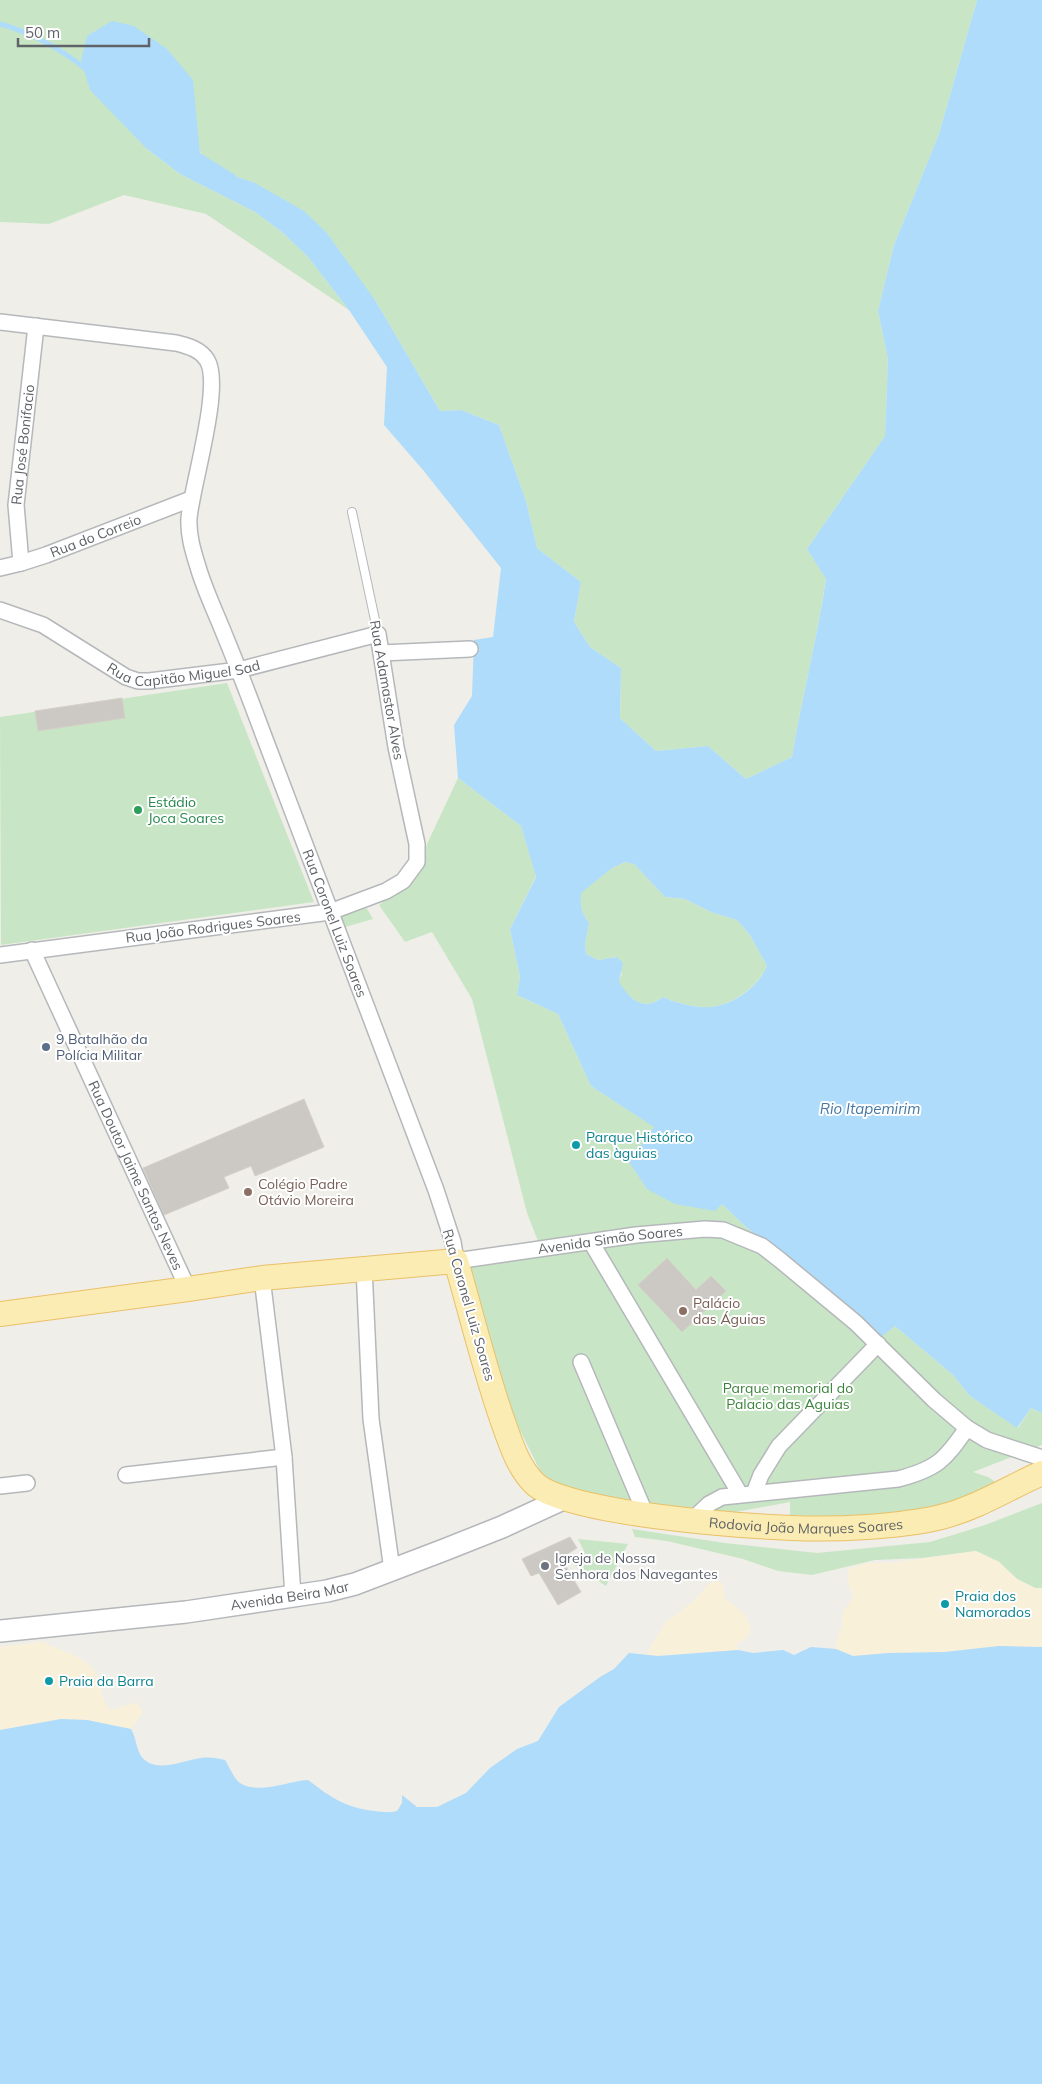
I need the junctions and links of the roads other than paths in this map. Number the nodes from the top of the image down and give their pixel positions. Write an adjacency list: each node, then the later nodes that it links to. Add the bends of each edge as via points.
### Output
1 (0, 322): 2 (street, Rua Coronel Luiz Soares)
2 (36, 326): 3 (street, Rua Coronel Luiz Soares, via 176,343 201,352 211,368 210,400); 5 (street, Rua José Bonifacio, via 16,505)
3 (191, 499): 5 (street, Rua do Correio); 11 (street, Rua Coronel Luiz Soares, via 189,534 192,548)
4 (352, 512): 8 (lane, Rua Adamastor Alves)
5 (20, 564): 6 (street, Rua do Correio)
6 (0, 568)
7 (0, 610): 11 (street, Rua Capitão Miguel Sad, via 43,626 126,677 138,681)
8 (378, 634): 10 (street, Rua Adamastor Alves); 11 (street, Rua Capitão Miguel Sad)
9 (470, 649): 10 (street)
10 (381, 652): 12 (street, Rua Adamastor Alves, via 396,747 416,836 417,862)
11 (240, 670): 13 (street, Rua Coronel Luiz Soares)
12 (413, 868): 13 (street, Rua João Rodrigues Soares, via 396,886)
13 (330, 912): 14 (street, Rua João Rodrigues Soares); 17 (street, Rua Coronel Luiz Soares, via 436,1190)
14 (32, 950): 15 (street, Rua João Rodrigues Soares); 20 (street, Rua Doutor Jaime Santos Neves)
15 (0, 955)
16 (591, 1242): 17 (street, Avenida Simão Soares); 22 (street, Avenida Simão Soares, via 705,1229 723,1230 762,1246); 30 (street)
17 (456, 1261): 18 (main road); 31 (main road, Rua Coronel Luiz Soares, via 511,1444 523,1469 535,1483 543,1490)
18 (364, 1268): 19 (main road); 34 (street, via 371,1419)
19 (262, 1278): 20 (main road); 25 (street)
20 (188, 1289): 21 (main road)
21 (0, 1314)
22 (878, 1344): 24 (street, Avenida Simão Soares); 30 (street, via 779,1446)
23 (581, 1362): 32 (street)
24 (967, 1428): 26 (street, Avenida Simão Soares); 30 (street, via 945,1458 922,1473 898,1479)
25 (284, 1457): 27 (street); 35 (street)
26 (1041, 1468): 33 (main road, Rodovia João Marques Soares, via 980,1503 940,1517 848,1527 793,1528)
27 (126, 1475)
28 (27, 1484): 29 (street)
29 (0, 1486)
30 (747, 1494): 33 (street, via 722,1496)
31 (564, 1498): 32 (main road, Rodovia João Marques Soares); 34 (street, Avenida Beira Mar, via 502,1527)
32 (646, 1515): 33 (main road, Rodovia João Marques Soares)
33 (692, 1520)
34 (392, 1570): 35 (street, Avenida Beira Mar, via 355,1584)
35 (293, 1596): 36 (street, Avenida Beira Mar, via 186,1612)
36 (0, 1631)

